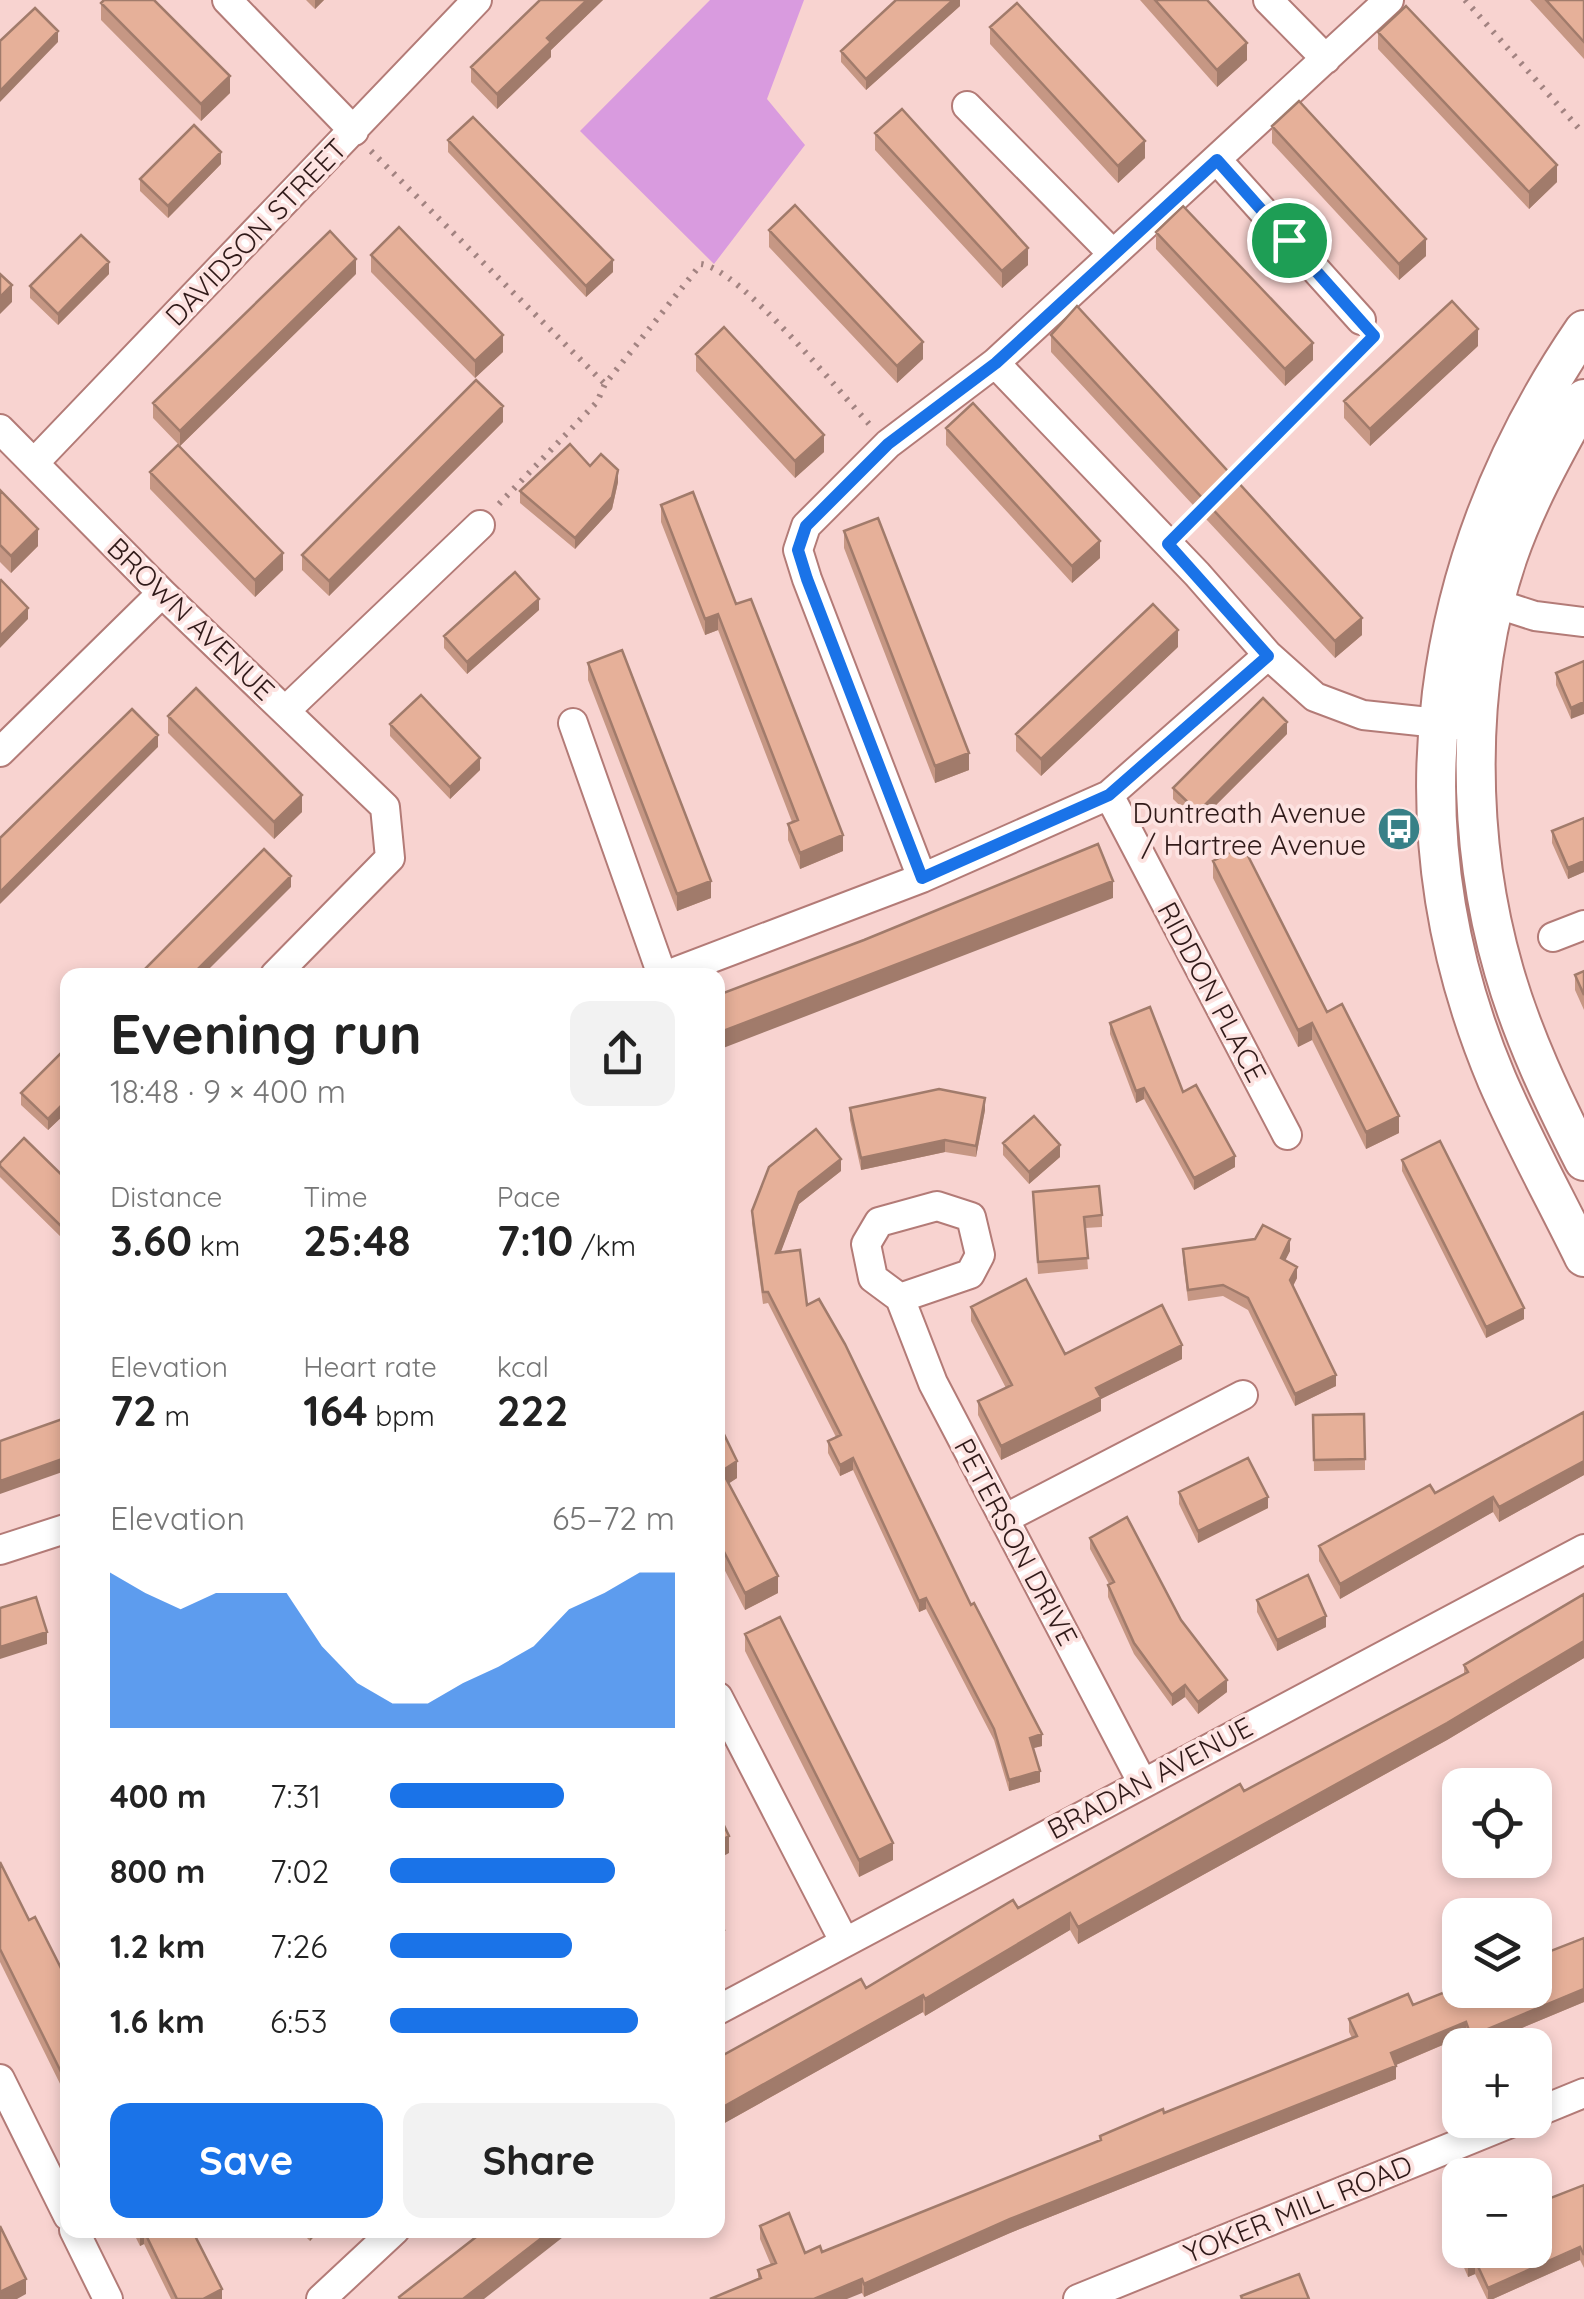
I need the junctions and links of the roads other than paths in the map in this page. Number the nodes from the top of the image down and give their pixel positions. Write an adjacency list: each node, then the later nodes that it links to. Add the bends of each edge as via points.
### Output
1 (228, 0): 7 (street)
2 (477, 0): 7 (street, DAVIDSON STREET)
3 (1268, 0): 5 (street)
4 (1389, 0): 5 (street)
5 (1326, 60): 8 (street)
6 (967, 106): 9 (street)
7 (354, 131): 15 (street, DAVIDSON STREET)
8 (1217, 160): 9 (street); 10 (street)
9 (1113, 254): 12 (street)
10 (1361, 320)
11 (1584, 330): 18 (street, via 1505,468)
12 (996, 363): 21 (street); 28 (street, via 888,444 806,526 798,550)
13 (1584, 398): 19 (street, via 1539,480)
14 (0, 429): 15 (street, BROWN AVENUE)
15 (34, 463): 17 (street, BROWN AVENUE)
16 (480, 525): 22 (street)
17 (162, 593): 22 (street, BROWN AVENUE); 26 (street)
18 (1458, 593): 19 (street); 25 (street)
19 (1495, 603): 20 (street); 24 (street)
20 (1584, 622)
21 (1268, 656): 25 (street, via 1315,698 1363,715); 27 (street)
22 (285, 711): 31 (street, BROWN AVENUE, via 386,807 390,858)
23 (572, 723): 32 (street)
24 (1479, 725): 25 (street); 35 (street, via 1479,810 1493,930 1520,1020)
25 (1436, 726): 36 (street, via 1438,850 1463,978 1497,1079)
26 (0, 752)
27 (1109, 795): 28 (street); 34 (street, RIDDON PLACE)
28 (922, 878): 33 (street)
29 (1584, 925): 30 (street)
30 (1552, 937)
31 (281, 968)
32 (662, 968)
33 (684, 968)
34 (1287, 1135)
35 (1584, 1160)
36 (1584, 1257)
37 (900, 1298): 39 (street, PETERSON DRIVE, via 933,1383)
38 (1243, 1395): 39 (street)
39 (1004, 1520): 44 (street, PETERSON DRIVE)
40 (60, 1531): 42 (street)
41 (1584, 1549): 44 (street, BRADAN AVENUE)
42 (0, 1550)
43 (725, 1712): 45 (street)
44 (1142, 1782): 45 (street, BRADAN AVENUE)
45 (844, 1941): 46 (street, BRADAN AVENUE)
46 (725, 2006)
47 (0, 2079): 51 (street)
48 (1584, 2093): 49 (street)
49 (1552, 2106)
50 (1474, 2138): 56 (street, YOKER MILL ROAD)
51 (60, 2200)
52 (78, 2238): 54 (street)
53 (386, 2238): 55 (street)
54 (108, 2299)
55 (321, 2299)
56 (1078, 2299)

